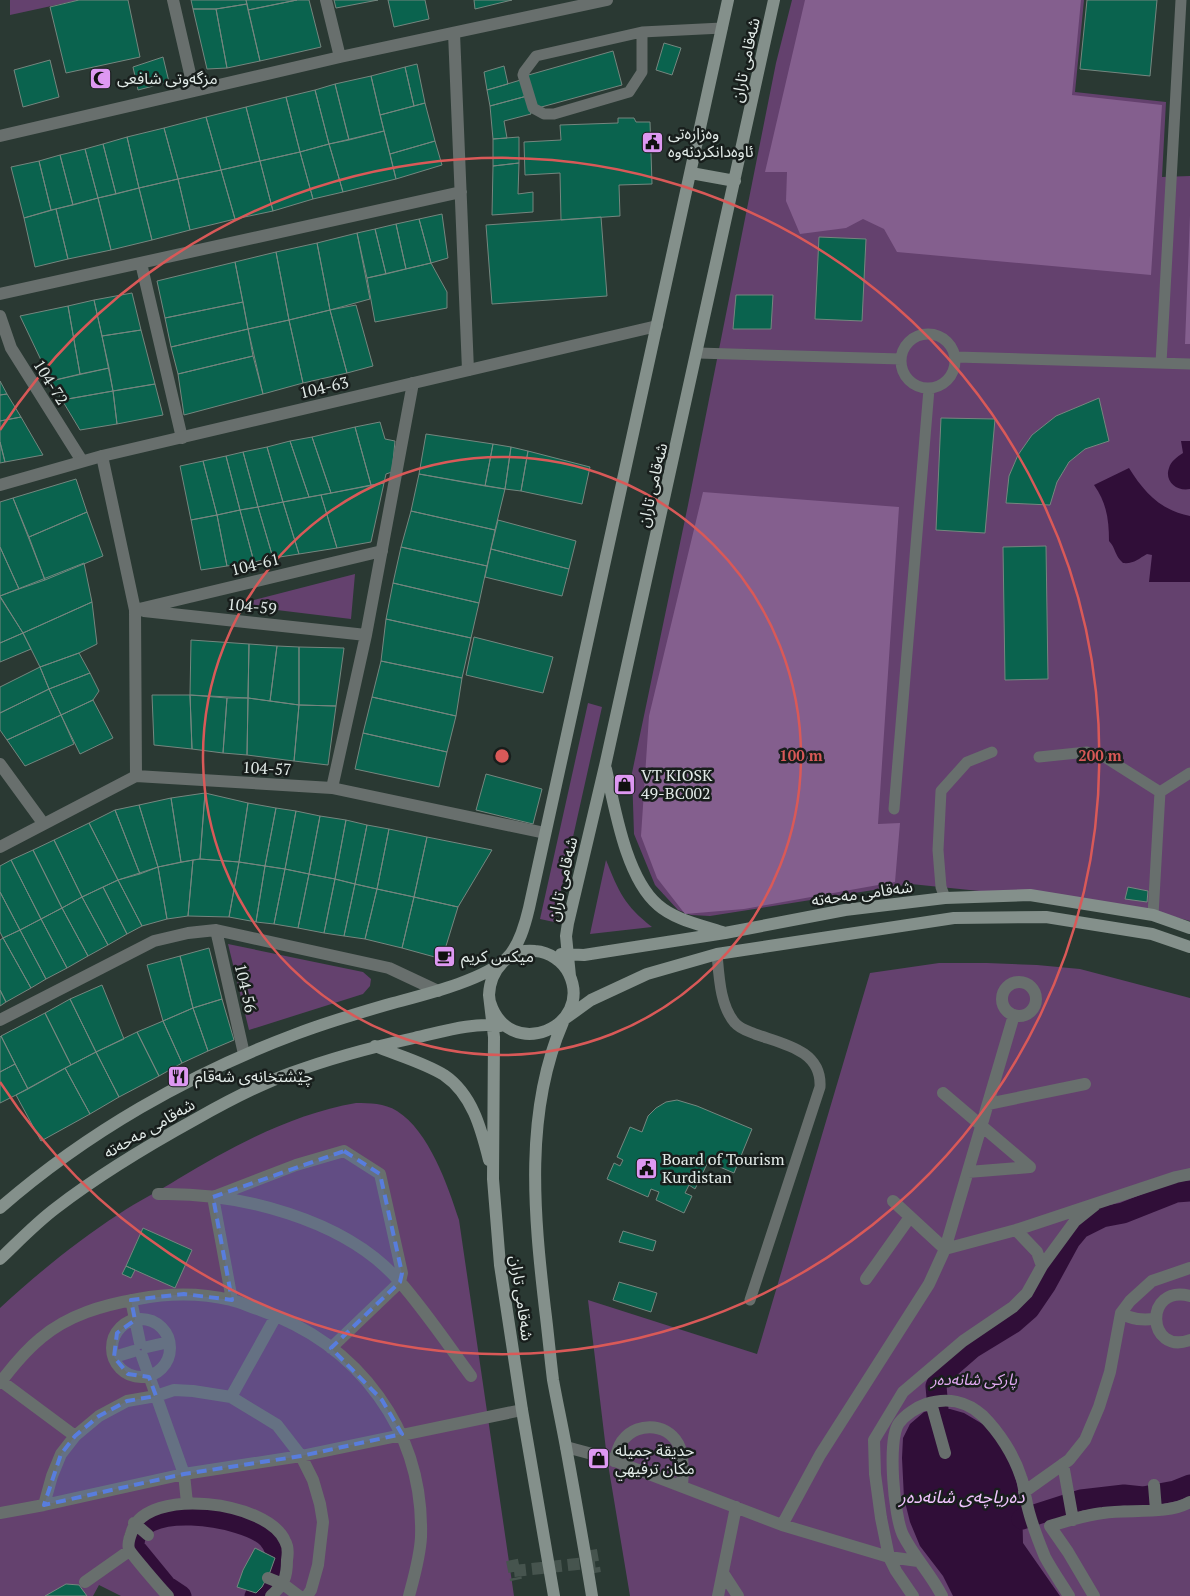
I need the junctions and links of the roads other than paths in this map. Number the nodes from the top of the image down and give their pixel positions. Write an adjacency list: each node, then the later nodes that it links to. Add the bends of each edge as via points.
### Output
1 (173, 0): 11 (street)
2 (326, 0): 10 (street)
3 (607, 0): 9 (street)
4 (728, 0): 7 (main road, شەقامی تاران)
5 (774, 0): 14 (main road, شەقامی تاران)
6 (1181, 0): 23 (lane)
7 (722, 28): 8 (lane); 13 (main road, شەقامی تاران)
8 (642, 32): 8 (lane, via 536,56 523,76 533,108 544,114 554,114 629,92 642,72)
9 (454, 33): 10 (street); 15 (street)
10 (340, 57): 11 (street)
11 (194, 91): 12 (street)
12 (0, 136)
13 (691, 173): 14 (main road); 19 (main road, شەقامی تاران)
14 (735, 181): 20 (main road, شەقامی تاران)
15 (461, 192): 16 (street); 25 (street)
16 (141, 263): 17 (street); 28 (street)
17 (0, 294)
18 (0, 316): 30 (street, 104-72, via 11,348)
19 (657, 326): 25 (street, 104-63); 45 (main road, شەقامی تاران)
20 (698, 353): 22 (lane); 38 (main road, شەقامی تاران)
21 (956, 357): 22 (lane, via 948,341 940,336 923,334 908,343); 23 (lane); 27 (lane, via 952,375 938,387)
22 (901, 359): 27 (lane, via 901,368 911,383)
23 (1161, 363): 24 (lane)
24 (1190, 364)
25 (468, 370): 26 (street, 104-63)
26 (412, 383): 28 (street, 104-63); 32 (street)
27 (929, 389): 43 (lane)
28 (182, 438): 29 (street, 104-63)
29 (102, 456): 30 (street, 104-63); 33 (street)
30 (82, 461): 31 (street, 104-63)
31 (0, 485)
32 (382, 550): 33 (street, 104-61); 34 (street)
33 (135, 610): 34 (street, 104-59); 40 (street)
34 (366, 635): 41 (street)
35 (992, 752): 47 (lane, via 967,762 941,791 938,850 940,887)
36 (1039, 757): 42 (lane, via 1087,752 1103,756)
37 (0, 764): 44 (street)
38 (605, 766): 51 (main road, via 624,848 641,884 658,905 676,916); 55 (main road, شەقامی تاران, via 568,923)
39 (1190, 773): 42 (lane)
40 (136, 776): 41 (street, 104-57); 44 (street)
41 (332, 788): 45 (street, 104-57)
42 (1160, 792): 48 (lane)
43 (894, 809)
44 (43, 823): 46 (street)
45 (545, 833): 56 (main road, شەقامی تاران, via 526,922)
46 (0, 847)
47 (945, 898): 48 (main road, شەقامی مەحەتە, via 1030,896); 51 (main road, شەقامی مەحەتە, via 845,910)
48 (1153, 915): 49 (main road, شەقامی مەحەتە)
49 (1190, 928)
50 (216, 930): 58 (street, via 388,968); 62 (street, via 154,941); 66 (street, 104-56)
51 (725, 933): 55 (main road, شەقامی مەحەتە)
52 (1190, 947): 54 (main road, via 1152,934 1046,917 954,918)
53 (539, 951): 55 (main road, شەقامی مەحەتە); 56 (main road, via 525,951); 57 (main road, via 558,960)
54 (717, 954): 61 (main road, via 647,974); 90 (lane, via 719,981 725,1004 735,1023 744,1030 802,1052 815,1063 820,1079)
55 (567, 955): 57 (main road, شەقامی تاران)
56 (506, 959): 58 (main road, شەقامی مەحەتە, via 477,975); 59 (main road, via 496,969 491,982)
57 (570, 976): 61 (main road, via 573,997)
58 (438, 990): 66 (main road, شەقامی مەحەتە, via 344,1017)
59 (490, 1002): 63 (main road, شەقامی تاران); 64 (main road, via 495,1015)
60 (1014, 1016): 69 (street)
61 (563, 1018): 64 (main road, via 544,1032 530,1034); 109 (main road, شەقامی تاران, via 547,1069 538,1126 534,1204 554,1380)
62 (0, 1020)
63 (493, 1025): 64 (main road, شەقامی مەحەتە); 65 (main road, شەقامی مەحەتە); 73 (main road, شەقامی تاران)
64 (510, 1029)
65 (375, 1046): 73 (main road, via 443,1075 458,1087 468,1100 483,1134); 82 (main road, شەقامی مەحەتە, via 290,1073 228,1102 144,1148 55,1209)
66 (244, 1054): 78 (main road, شەقامی مەحەتە, via 110,1126)
67 (1085, 1084): 69 (street)
68 (943, 1093): 70 (street)
69 (988, 1104): 70 (street)
70 (981, 1126): 71 (street); 71 (street, via 1030,1167)
71 (968, 1172): 81 (street)
72 (1190, 1174): 77 (street)
73 (494, 1179): 106 (main road, شەقامی تاران, via 500,1265)
74 (158, 1194): 75 (street)
75 (213, 1197): 86 (street, via 310,1220 361,1247); 86 (street, via 296,1165 344,1151 380,1174 402,1273); 89 (street)
76 (893, 1201): 79 (street)
77 (1095, 1205): 80 (street); 83 (street, via 1075,1221)
78 (1, 1206)
79 (910, 1217): 81 (street); 85 (street)
80 (1016, 1230): 81 (street); 83 (street, via 1036,1252)
81 (945, 1248): 125 (street, via 929,1284 820,1455)
82 (0, 1259)
83 (1042, 1266): 127 (street, via 1027,1293 1013,1307 963,1341 903,1392 874,1440 875,1474)
84 (1190, 1268): 91 (street, via 1152,1281)
85 (866, 1279)
86 (400, 1282): 97 (street); 101 (street)
87 (1190, 1296): 93 (street, via 1174,1294 1166,1298 1156,1312)
88 (131, 1300): 89 (street, via 184,1294); 94 (street); 102 (street, via 93,1309 41,1337)
89 (232, 1300): 92 (street)
90 (750, 1300)
91 (1120, 1312): 93 (street, via 1128,1318); 113 (street, via 1110,1372 1099,1407 1085,1440)
92 (276, 1316): 97 (street); 104 (street)
93 (1156, 1319): 95 (street, via 1157,1327 1166,1339 1181,1343)
94 (135, 1320): 96 (street, via 155,1323 165,1332); 98 (street); 99 (street, via 117,1333)
95 (1190, 1340)
96 (169, 1342): 98 (street); 100 (street, via 166,1363)
97 (331, 1348): 107 (street, via 365,1378)
98 (141, 1349): 99 (street); 100 (street)
99 (114, 1357): 100 (street, via 128,1374)
100 (149, 1376): 103 (street)
101 (471, 1376)
102 (1, 1382): 108 (street)
103 (156, 1396): 104 (street, via 174,1390); 108 (street, via 126,1401 99,1416); 114 (street)
104 (232, 1397): 111 (street, via 276,1425)
105 (933, 1402): 110 (street); 117 (street, via 957,1401 981,1415 994,1428 1015,1462); 128 (street, via 911,1412 898,1424 893,1437 895,1497 902,1533)
106 (522, 1410): 107 (street); 137 (main road, شەقامی تاران)
107 (402, 1434): 111 (street); 136 (street, via 413,1470 420,1514 421,1538)
108 (76, 1436): 120 (street, via 61,1454)
109 (566, 1447): 112 (street); 138 (main road, شەقامی تاران)
110 (945, 1453)
111 (301, 1456): 114 (street); 135 (street, via 313,1480 323,1522 318,1565)
112 (614, 1461): 116 (street); 116 (street, via 626,1436 644,1428 658,1427 679,1447 683,1465)
113 (1064, 1464): 117 (street); 124 (street)
114 (184, 1474): 119 (street); 120 (street)
115 (1154, 1484): 122 (street)
116 (682, 1486): 121 (street)
117 (1025, 1496): 143 (street, via 1045,1557)
118 (1190, 1502): 122 (street, via 1170,1510)
119 (187, 1503): 126 (street, via 166,1506 147,1514 141,1529 128,1541); 130 (street, via 242,1510 276,1528 286,1541 288,1555 287,1569)
120 (44, 1505): 123 (street)
121 (736, 1507): 125 (street); 129 (street)
122 (1156, 1510): 124 (street, via 1103,1513)
123 (0, 1513)
124 (1073, 1520): 144 (street, via 1050,1526)
125 (782, 1525): 127 (street)
126 (129, 1551): 131 (street); 132 (street)
127 (889, 1557): 128 (street); 141 (street)
128 (918, 1561): 142 (street)
129 (723, 1573): 139 (street); 140 (street)
130 (275, 1581): 133 (street); 134 (street)
131 (85, 1582)
132 (168, 1596)
133 (271, 1596)
134 (299, 1596)
135 (307, 1596)
136 (409, 1596)
137 (554, 1596)
138 (592, 1596)
139 (718, 1596)
140 (738, 1596)
141 (913, 1596)
142 (942, 1596)
143 (1069, 1596)
144 (1094, 1596)

